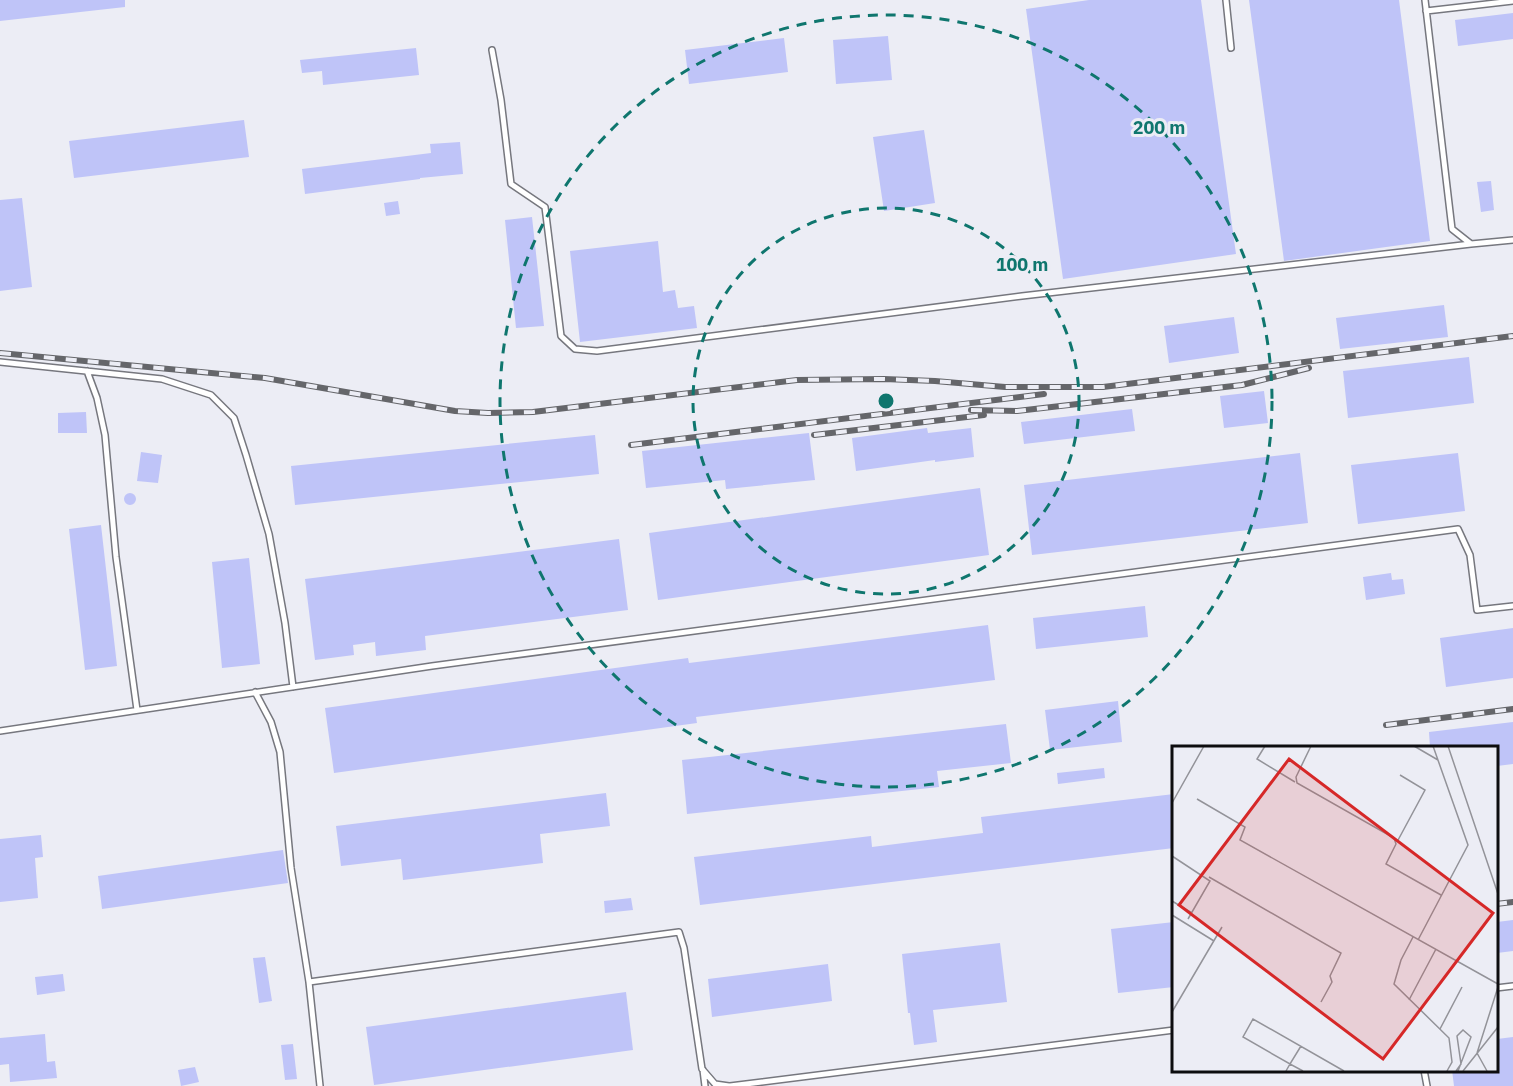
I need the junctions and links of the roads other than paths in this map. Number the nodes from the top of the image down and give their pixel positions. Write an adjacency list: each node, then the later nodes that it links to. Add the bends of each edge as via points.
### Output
1 (1226, 0): 5 (lane)
2 (1425, 0): 4 (lane)
3 (1513, 1): 4 (lane)
4 (1426, 11): 8 (lane, via 1452,229)
5 (1231, 48)
6 (492, 50): 8 (lane, via 511,184 545,207 561,336 575,350 597,351)
7 (1513, 240): 8 (lane)
8 (1471, 244)
9 (0, 362): 10 (lane)
10 (87, 371): 12 (lane, via 162,379 211,395 234,418 269,534); 14 (lane, via 105,435 116,557)
11 (1513, 606): 12 (lane, via 1477,610 1470,555 1458,529)
12 (293, 687): 13 (lane)
13 (255, 692): 14 (lane); 16 (lane, via 271,722 280,752 291,868)
14 (137, 710): 15 (lane)
15 (0, 731)
16 (309, 981): 20 (lane, via 679,932); 22 (lane)
17 (1513, 986): 18 (lane)
18 (1498, 988)
19 (1172, 1030): 24 (lane)
20 (702, 1069): 23 (lane); 24 (lane, via 715,1084)
21 (1424, 1071): 25 (lane)
22 (320, 1086)
23 (705, 1086)
24 (730, 1086)
25 (1427, 1086)

